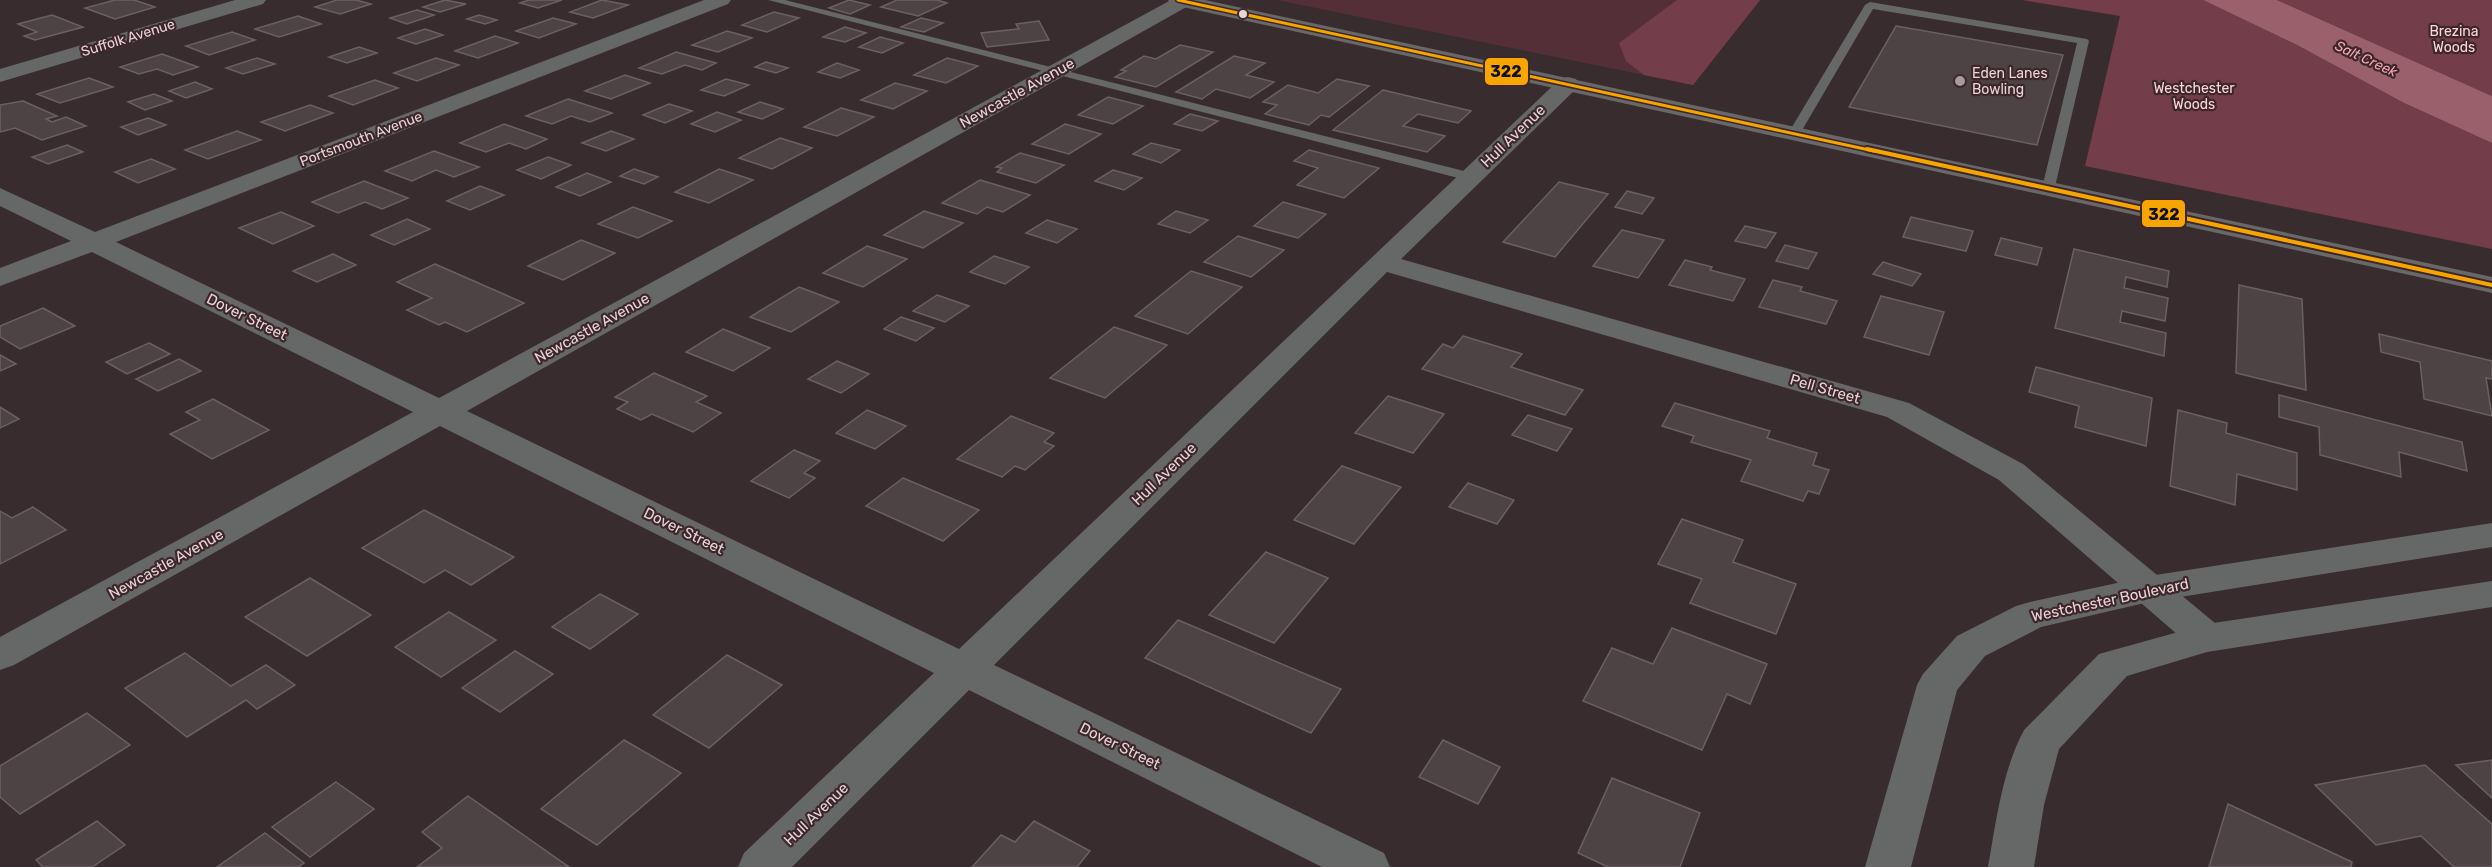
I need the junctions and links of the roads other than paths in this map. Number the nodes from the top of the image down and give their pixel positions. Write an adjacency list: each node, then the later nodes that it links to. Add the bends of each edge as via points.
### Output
1 (256, 0): 6 (street, Suffolk Avenue)
2 (721, 0): 12 (street, Portsmouth Avenue)
3 (773, 0): 5 (lane)
4 (1182, 0): 5 (street, Newcastle Avenue); 7 (main road)
5 (1056, 71): 9 (lane); 16 (street, Newcastle Avenue)
6 (0, 76)
7 (1568, 84): 8 (main road); 9 (street, Hull Avenue)
8 (1795, 132): 10 (main road); 10 (lane, via 1870,5 2083,40)
9 (1471, 177): 13 (street, Hull Avenue)
10 (2049, 188): 15 (main road)
11 (0, 196): 12 (street, Dover Street)
12 (94, 242): 14 (street, Portsmouth Avenue); 16 (street, Dover Street)
13 (1382, 262): 18 (street, Pell Street, via 1898,410 2011,472); 22 (street, Hull Avenue)
14 (0, 278)
15 (2492, 285)
16 (440, 412): 21 (street, Newcastle Avenue); 22 (street, Dover Street)
17 (2492, 536): 18 (street, Westchester Boulevard)
18 (2149, 589): 20 (street, Pell Street); 25 (street, Westchester Boulevard, via 2030,616 1971,646 1938,685)
19 (2492, 594): 20 (street)
20 (2207, 638): 26 (street, via 2113,665 2039,742)
21 (0, 656)
22 (963, 670): 23 (street, Hull Avenue); 24 (street, Dover Street)
23 (761, 867)
24 (1367, 867)
25 (1888, 867)
26 (2011, 867)

